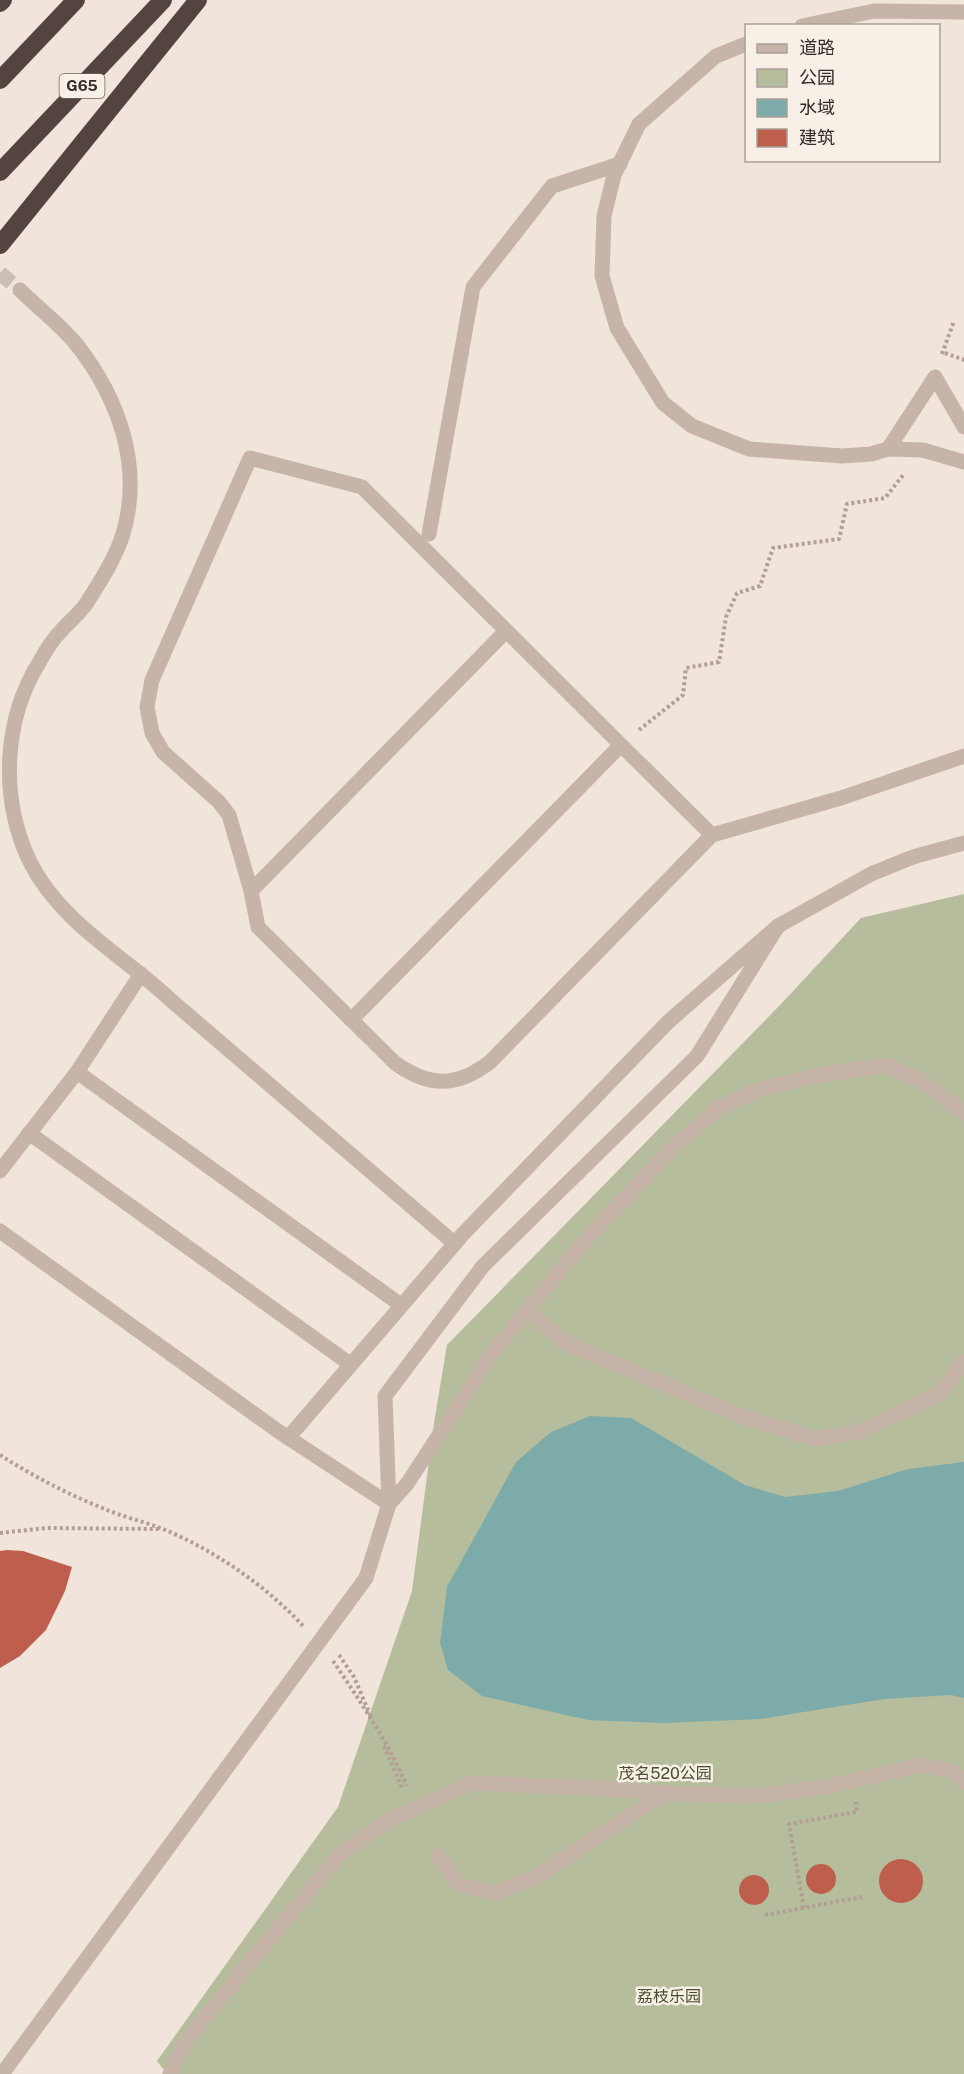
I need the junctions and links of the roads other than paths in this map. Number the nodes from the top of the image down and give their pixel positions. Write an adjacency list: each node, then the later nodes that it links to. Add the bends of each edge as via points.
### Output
1 (3, 0): 5 (highway)
2 (76, 0): 9 (highway)
3 (163, 0): 11 (highway, G65)
4 (198, 0): 12 (highway)
5 (0, 3)
6 (964, 12): 7 (street, via 874,11)
7 (812, 24)
8 (745, 45): 10 (street, via 716,56 639,124)
9 (0, 80)
10 (620, 164): 15 (street, via 604,216 602,276 617,328 663,403 692,426 749,449 842,456); 17 (street, via 552,186 473,287)
11 (0, 172)
12 (0, 245)
13 (20, 290): 25 (street, via 75,343 114,405 130,460 130,492 123,533 109,567 84,608 39,661 26,687 10,742 11,800 25,849 43,885 84,930)
14 (964, 427): 15 (street, via 934,377)
15 (888, 449): 16 (street, via 924,450)
16 (964, 462)
17 (429, 534)
18 (506, 631): 19 (street); 23 (street); 23 (street, via 362,487 250,458 152,680 147,707 152,733 163,752 229,815)
19 (621, 745): 21 (street); 26 (street)
20 (964, 756): 21 (street, via 841,798)
21 (712, 835): 26 (street, via 473,1075 453,1081 432,1081 412,1075)
22 (964, 843): 24 (street, via 913,857 872,874)
23 (251, 891): 26 (street, via 258,927)
24 (778, 926): 32 (street, via 668,1022); 38 (street, via 697,1056 483,1266 385,1396)
25 (141, 974): 27 (street); 32 (street)
26 (351, 1020)
27 (76, 1072): 29 (street); 33 (street)
28 (964, 1113): 34 (street, via 920,1080 886,1065 814,1076 758,1090 718,1108 675,1146)
29 (29, 1133): 30 (street); 36 (street)
30 (0, 1171)
31 (0, 1231): 37 (street)
32 (454, 1243): 33 (street)
33 (401, 1305): 36 (street)
34 (526, 1311): 35 (street, via 567,1344 741,1416 816,1439 859,1432 939,1394); 38 (street, via 495,1349 407,1484)
35 (964, 1362)
36 (350, 1364): 37 (street)
37 (288, 1437): 38 (street)
38 (388, 1504): 42 (street, via 366,1578)
39 (964, 1782): 40 (street, via 953,1771 921,1766 758,1796)
40 (665, 1793): 41 (street, via 536,1877 494,1893 459,1885); 43 (street, via 472,1783 387,1821 339,1855 187,2039)
41 (438, 1855)
42 (2, 2074)
43 (170, 2074)

